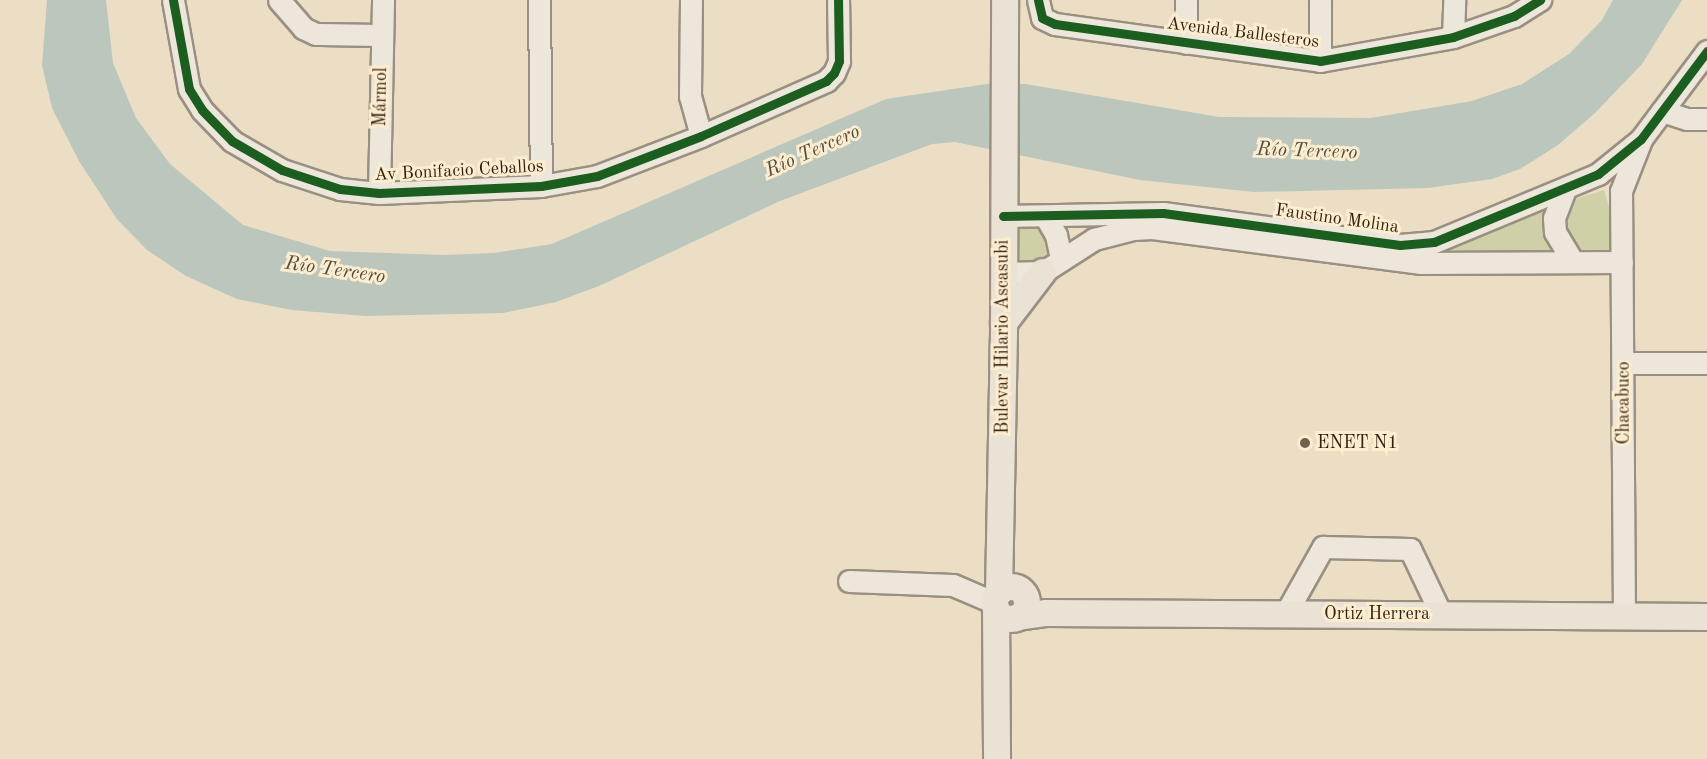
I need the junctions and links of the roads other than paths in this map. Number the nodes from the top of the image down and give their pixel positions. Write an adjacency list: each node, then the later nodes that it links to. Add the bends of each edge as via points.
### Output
1 (172, 0): 26 (street, Av Bonifacio Ceballos, via 189,89 202,110 232,141 282,170 340,189)
2 (279, 0): 13 (street, via 297,22 316,34)
3 (383, 0): 13 (street, Mármol)
4 (539, 0): 23 (street)
5 (691, 0): 20 (street, via 690,96)
6 (838, 0): 20 (street, Av Bonifacio Ceballos, via 839,61 826,81)
7 (1005, 0): 27 (main road, Bulevar Hilario Ascasubi)
8 (1186, 0): 15 (street)
9 (1320, 0): 17 (street)
10 (1454, 0): 14 (street)
11 (1540, 0): 14 (street, Avenida Ballesteros, via 1514,16)
12 (1040, 9): 15 (street, Avenida Ballesteros, via 1054,24)
13 (382, 35): 26 (street, Mármol)
14 (1453, 37): 17 (street, Avenida Ballesteros)
15 (1186, 43): 17 (street, Avenida Ballesteros)
16 (1707, 51): 18 (street)
17 (1320, 61)
18 (1662, 111): 19 (street, via 1687,119); 21 (street)
19 (1707, 118)
20 (701, 136): 23 (street, Av Bonifacio Ceballos, via 597,176)
21 (1641, 139): 22 (street, Faustino Molina); 24 (street)
22 (1598, 174): 24 (street); 25 (street, Faustino Molina)
23 (541, 186): 26 (street, Av Bonifacio Ceballos)
24 (1621, 191): 30 (street, Chacabuco)
25 (1564, 192): 28 (street, Faustino Molina, via 1420,245 1163,213); 29 (street, via 1554,218 1555,232)
26 (379, 193)
27 (1003, 216): 28 (street, Faustino Molina); 32 (main road, Bulevar Hilario Ascasubi)
28 (1045, 216): 31 (street, via 1056,235)
29 (1573, 262): 30 (street, Faustino Molina); 31 (street, Faustino Molina, via 1420,263 1152,228 1110,233)
30 (1622, 262): 34 (street, Chacabuco)
31 (1052, 265): 32 (street, Faustino Molina); 33 (main road)
32 (1003, 273): 33 (main road, Bulevar Hilario Ascasubi)
33 (1004, 323): 37 (main road, Bulevar Hilario Ascasubi)
34 (1624, 363): 35 (street); 40 (street, Chacabuco)
35 (1707, 363)
36 (849, 581): 37 (street, via 953,585)
37 (1006, 603): 38 (main road, Ortiz Herrera, via 1047,613); 42 (main road, Bulevar Hilario Ascasubi)
38 (1286, 613): 39 (main road, Ortiz Herrera); 39 (street, via 1323,547 1410,549)
39 (1441, 614): 40 (main road, Ortiz Herrera)
40 (1624, 616): 41 (main road, Ortiz Herrera)
41 (1707, 617)
42 (997, 759)

